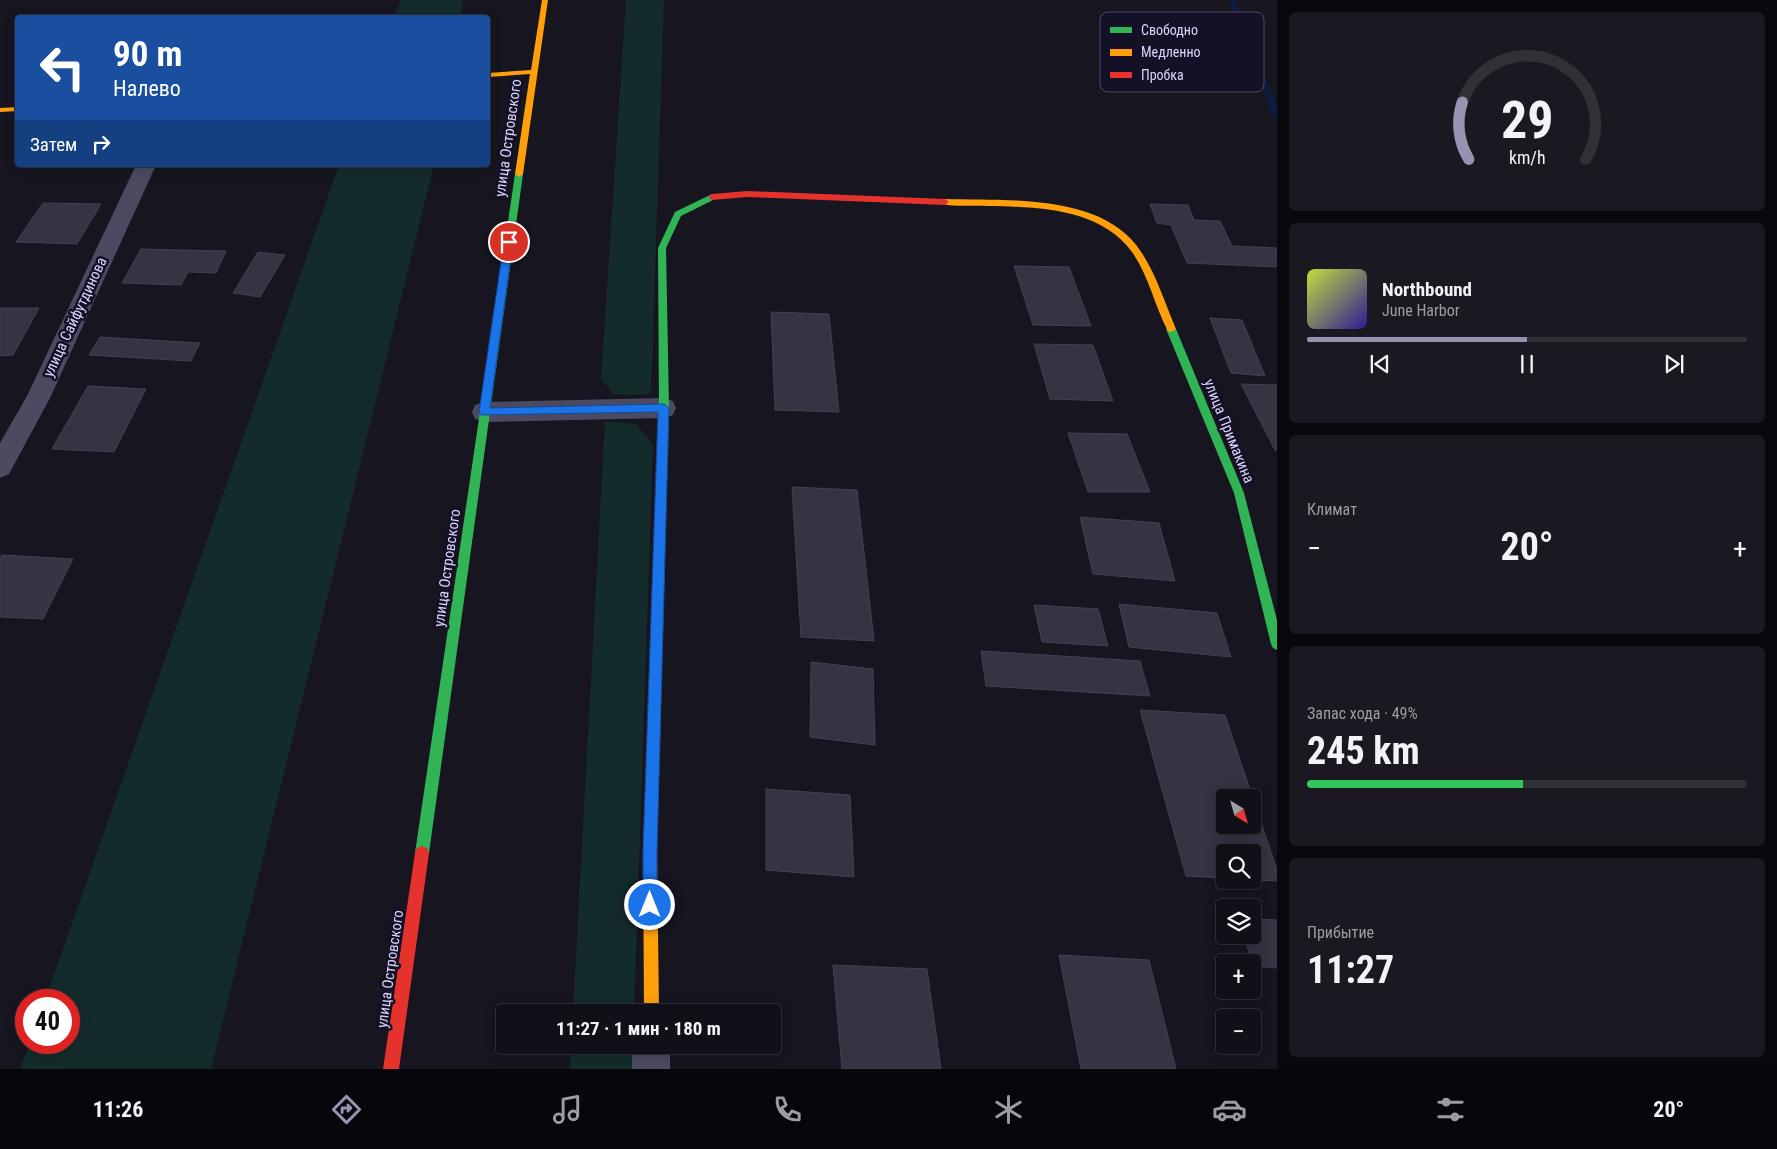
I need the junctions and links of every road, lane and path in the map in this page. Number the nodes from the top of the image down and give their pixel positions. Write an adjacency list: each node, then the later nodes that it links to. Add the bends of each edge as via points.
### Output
1 (545, 0): 2 (street, улица Островского)
2 (533, 72): 3 (street); 8 (street, улица Островского)
3 (490, 75)
4 (15, 108): 5 (street)
5 (0, 110)
6 (145, 167): 9 (street, улица Сайфутдинова, via 38,398)
7 (664, 408): 8 (street); 10 (street, улица Примакина, via 662,248 678,214 710,197 747,194 1055,207 1097,218 1127,240 1144,263 1239,493); 11 (street, улица Примакина, via 650,852)
8 (484, 412): 13 (street, улица Островского)
9 (0, 467)
10 (1277, 644)
11 (651, 1004)
12 (651, 1054): 14 (street)
13 (391, 1069)
14 (651, 1069)

